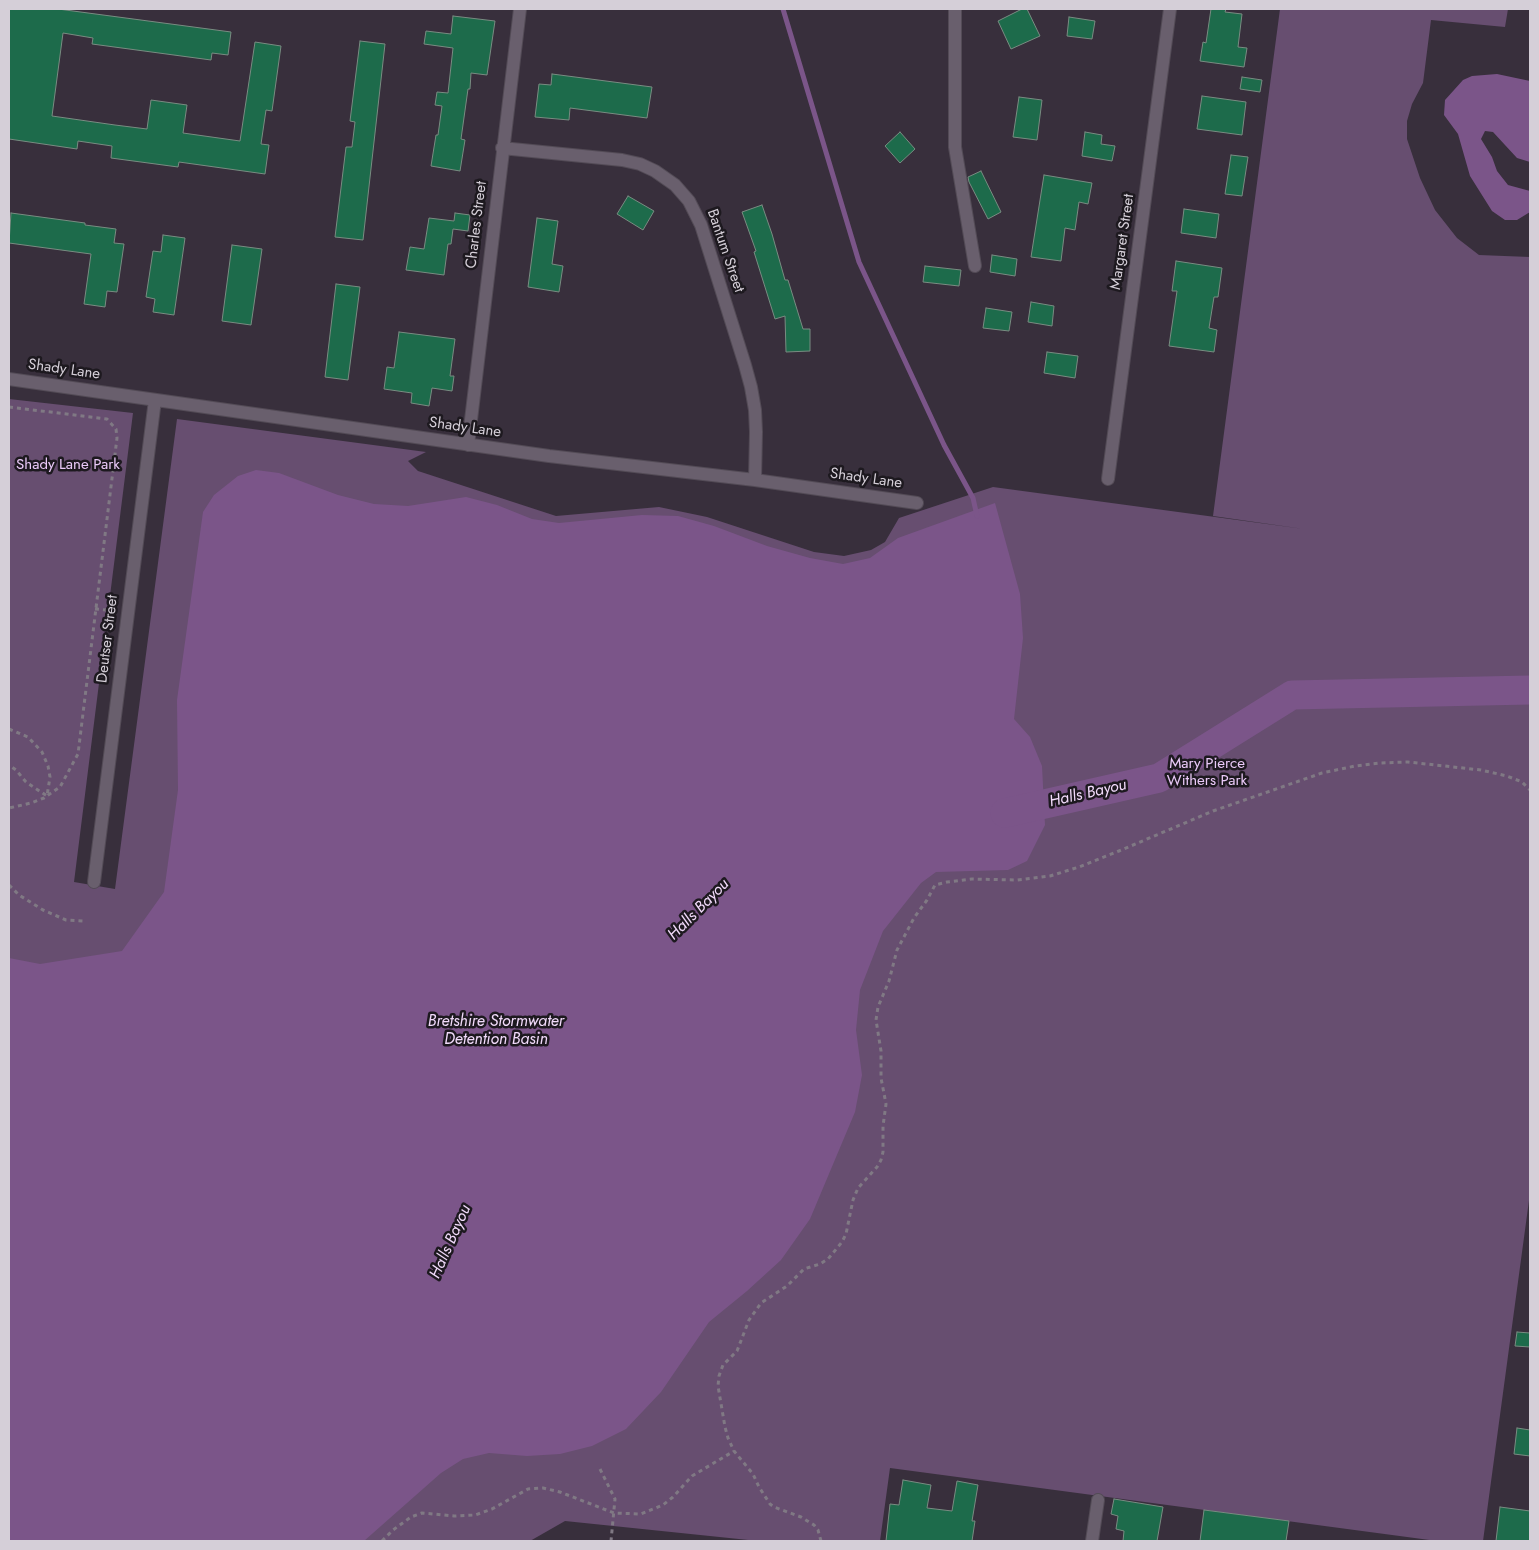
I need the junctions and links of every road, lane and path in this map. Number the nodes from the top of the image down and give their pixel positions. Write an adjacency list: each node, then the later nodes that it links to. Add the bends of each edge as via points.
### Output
1 (520, 9): 4 (street, Charles Street)
2 (956, 9): 5 (street, via 955,147)
3 (1170, 9): 10 (street, Margaret Street)
4 (502, 148): 9 (street, Charles Street); 11 (street, Bantum Street, via 640,164 655,170 689,201 701,225 751,387 756,432)
5 (975, 266)
6 (9, 379): 7 (street, Shady Lane)
7 (155, 400): 9 (street, Shady Lane); 14 (street, Deutser Street)
8 (9, 408): 13 (path, via 107,420 116,429)
9 (468, 445): 11 (street, Shady Lane)
10 (1108, 479)
11 (755, 480): 12 (street, Shady Lane)
12 (917, 503)
13 (95, 608): 14 (path); 18 (path, via 78,754 60,787)
14 (128, 612): 20 (street, Deutser Street)
15 (9, 729): 18 (path, via 28,737 42,752 49,771)
16 (9, 765): 18 (path)
17 (1530, 790): 23 (path, via 1522,782 1481,770 1408,762 1354,766 1322,773 1213,811 1087,864 1050,876 1017,880 972,879 936,885 897,950 878,1007 876,1020 886,1104 881,1160 858,1188 842,1242 828,1259 804,1269 787,1286 761,1303 737,1351 724,1365 718,1386 725,1427)
18 (47, 796): 19 (path)
19 (9, 808)
20 (94, 882)
21 (9, 885): 22 (path, via 43,910 66,920)
22 (84, 921)
23 (734, 1451): 26 (path, via 692,1476 663,1505 641,1514); 29 (path, via 753,1474 770,1504 814,1525)
24 (600, 1470): 26 (path, via 614,1499)
25 (1098, 1500): 30 (street)
26 (614, 1513): 27 (path, via 543,1488 528,1490 475,1515 422,1513 411,1517); 28 (path)
27 (382, 1541)
28 (611, 1541)
29 (821, 1541)
30 (1092, 1541)

